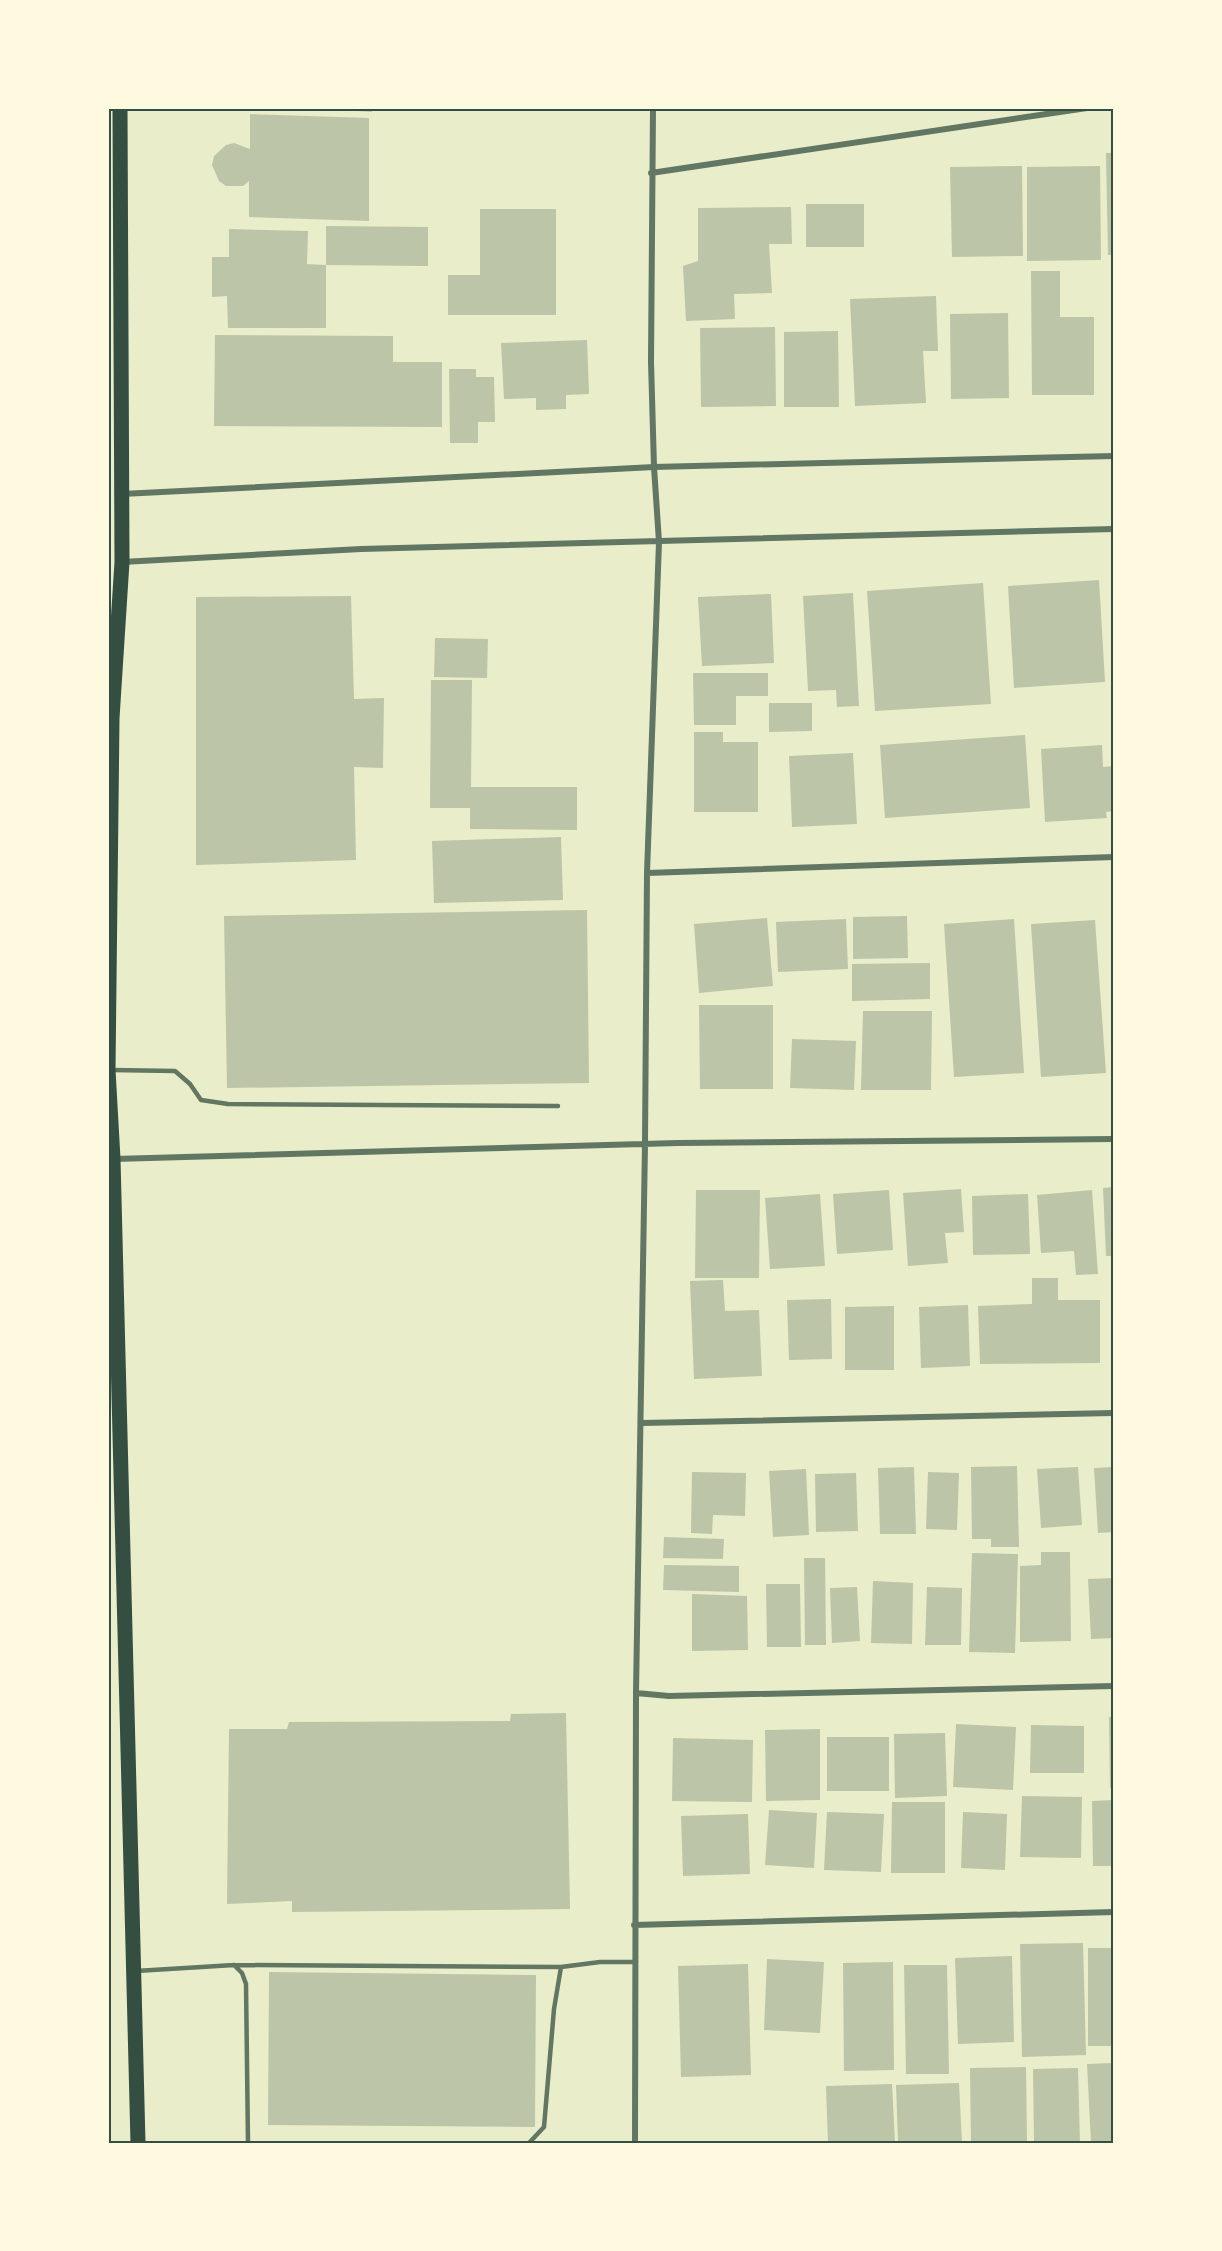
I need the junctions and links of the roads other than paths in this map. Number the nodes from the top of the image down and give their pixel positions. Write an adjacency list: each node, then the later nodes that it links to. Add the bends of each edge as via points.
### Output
1 (120, 108): 7 (main road)
2 (653, 108): 4 (street)
3 (1087, 108): 4 (street)
4 (651, 173): 6 (street)
5 (1114, 456): 6 (street)
6 (654, 467): 7 (street); 9 (street)
7 (122, 502): 10 (main road)
8 (1114, 529): 9 (street)
9 (659, 542): 10 (street); 12 (street)
10 (121, 556): 13 (main road, via 112,718)
11 (1114, 857): 12 (street)
12 (647, 873): 16 (street)
13 (108, 1070): 14 (lane, via 175,1071 201,1100 228,1104); 17 (main road)
14 (558, 1106)
15 (1114, 1139): 16 (street)
16 (645, 1144): 17 (street); 19 (street)
17 (113, 1159): 27 (main road)
18 (1114, 1413): 19 (street)
19 (642, 1423): 21 (street)
20 (1114, 1686): 21 (street, via 669,1696)
21 (636, 1693): 23 (street)
22 (1114, 1912): 23 (street)
23 (634, 1925): 24 (street)
24 (638, 1962): 26 (lane); 31 (street)
25 (234, 1965): 26 (lane); 27 (lane); 29 (lane, via 246,1984)
26 (561, 1967): 30 (lane, via 544,2127)
27 (133, 1971): 28 (main road)
28 (138, 2143)
29 (248, 2143)
30 (529, 2143)
31 (635, 2143)

